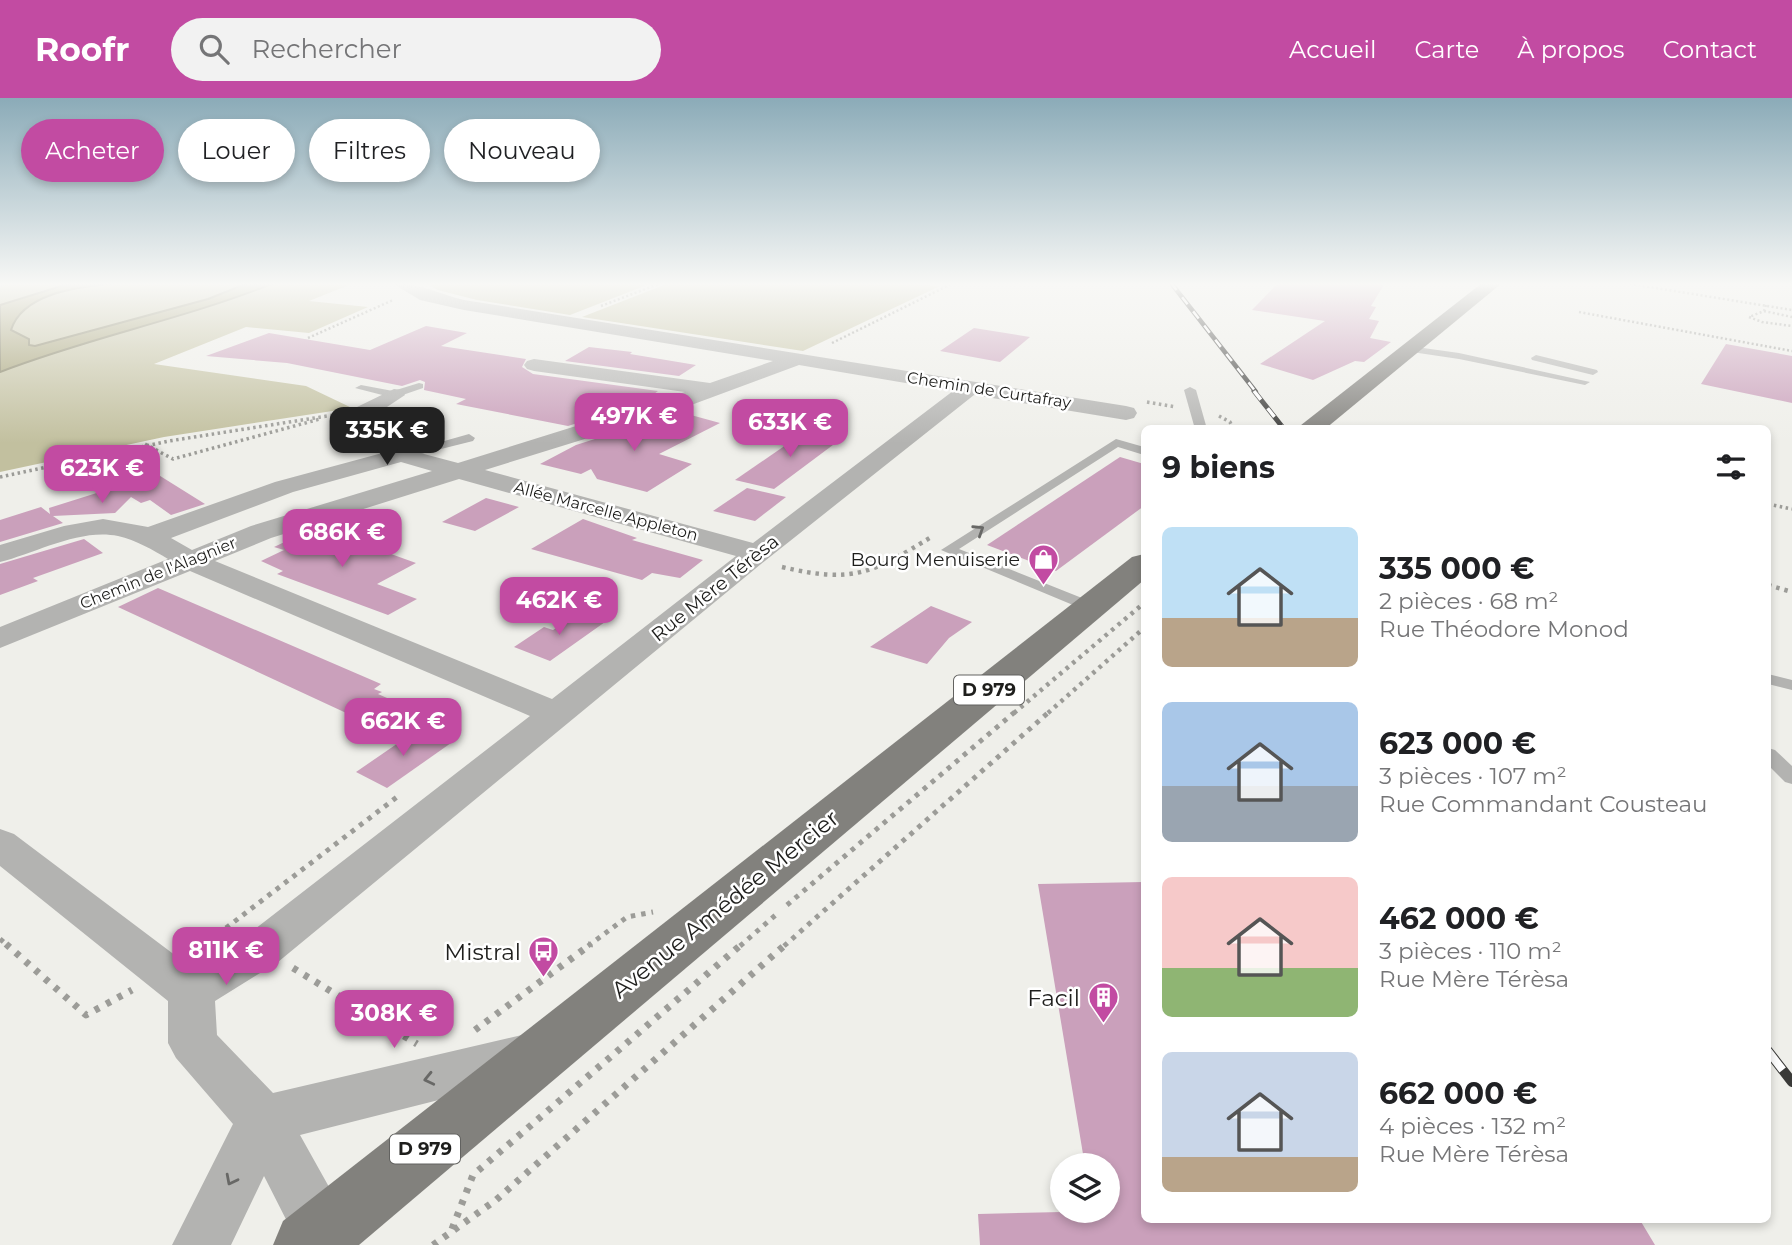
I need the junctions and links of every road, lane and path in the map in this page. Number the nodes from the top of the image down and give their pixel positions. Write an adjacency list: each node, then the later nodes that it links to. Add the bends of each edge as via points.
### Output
1 (311, 337): 6 (path)
2 (658, 337): 10 (street, Chemin de Curtafray)
3 (844, 337): 10 (path)
4 (1425, 337): 7 (main road)
5 (1713, 337): 8 (path)
6 (308, 338)
7 (1413, 346): 9 (lane, via 1589,377); 20 (main road)
8 (1792, 351)
9 (1536, 358)
10 (798, 359): 13 (street, Chemin de Curtafray); 15 (street, Chemin de l'Alagnier)
11 (534, 365): 15 (street)
12 (419, 386): 17 (lane)
13 (971, 387): 18 (street, Chemin de Curtafray); 32 (street, Rue Mère Térèsa)
14 (361, 388): 17 (lane)
15 (714, 390): 25 (street, Chemin de l'Alagnier)
16 (1190, 390): 19 (lane)
17 (394, 395): 24 (street, via 365,412)
18 (1126, 413)
19 (1200, 425)
20 (1314, 425)
21 (469, 438): 24 (lane)
22 (145, 444): 22 (path, via 173,459 341,414 236,427); 26 (path)
23 (1141, 450): 38 (lane, one-way to 23, via 948,550 1116,443)
24 (401, 455): 25 (street, Allée Marcelle Appleton); 30 (street, via 285,487)
25 (454, 470): 32 (street, Allée Marcelle Appleton); 33 (street, Chemin de l'Alagnier)
26 (0, 477)
27 (1771, 504): 28 (path)
28 (1792, 509)
29 (938, 533): 32 (path, via 878,569 841,578 816,576)
30 (147, 537): 31 (street, via 113,527 58,536); 33 (street)
31 (0, 554)
32 (755, 555): 43 (street, Rue Mère Térèsa)
33 (189, 560): 40 (street, Chemin de l'Alagnier); 43 (street)
34 (1141, 566): 38 (main road, Avenue Amédée Mercier / D 979)
35 (1771, 586): 36 (path)
36 (1792, 592)
37 (1141, 606): 52 (path, via 473,1175)
38 (1091, 607): 50 (main road, Avenue Amédée Mercier / D 979)
39 (1141, 631): 52 (path, via 496,1200)
40 (0, 638)
41 (1771, 680): 42 (lane)
42 (1792, 685)
43 (557, 714): 48 (street, Rue Mère Térèsa, via 262,949)
44 (1771, 757): 45 (lane)
45 (1792, 777)
46 (0, 844): 48 (street)
47 (627, 917): 49 (path)
48 (191, 992): 51 (street, via 193,1043)
49 (470, 1034)
50 (543, 1052): 51 (street, one-way to 51); 53 (main road, Avenue Amédée Mercier / D 979)
51 (263, 1120): 53 (street); 54 (street, one-way to 54)
52 (451, 1230): 55 (path)
53 (319, 1241)
54 (201, 1245)
55 (433, 1245)

